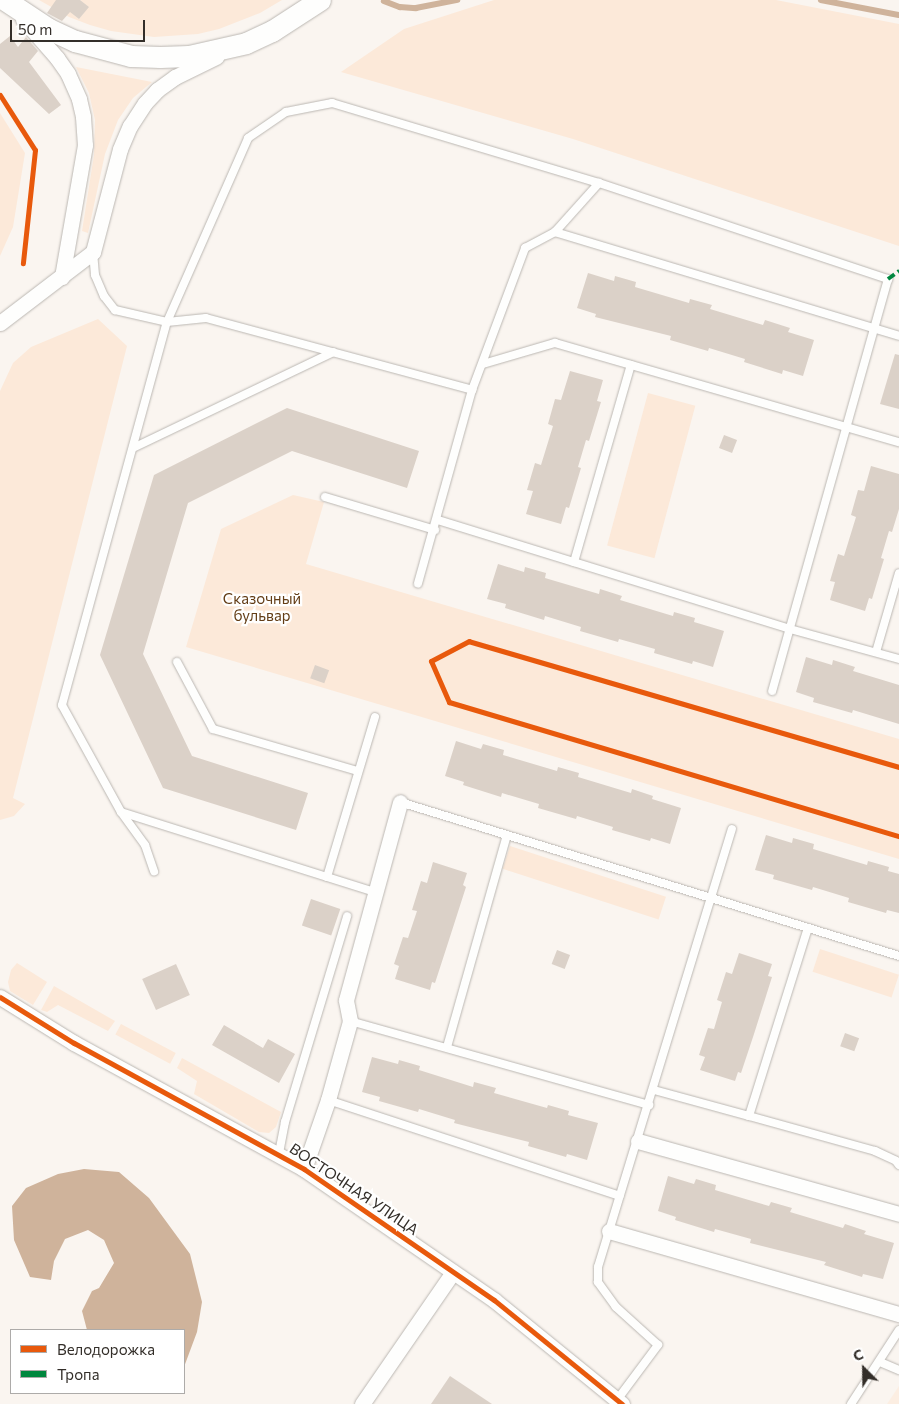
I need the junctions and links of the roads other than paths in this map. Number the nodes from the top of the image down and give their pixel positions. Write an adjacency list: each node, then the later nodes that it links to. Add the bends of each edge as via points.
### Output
1 (5, 0): 3 (main road, via 49,30 75,42 131,56 189,56); 7 (street, via 57,58 73,84 83,117 84,145)
2 (320, 0): 3 (main road, via 272,31)
3 (246, 43): 6 (street, via 175,77 144,103 120,148)
4 (599, 183): 5 (lane); 8 (lane, via 332,104 286,112 248,138); 10 (lane, via 888,278)
5 (555, 232): 10 (lane); 13 (lane, via 525,248)
6 (92, 252): 7 (street); 8 (lane, via 95,275 104,296 115,310)
7 (62, 277): 9 (street)
8 (167, 322): 12 (lane, via 206,318); 18 (lane)
9 (0, 323)
10 (872, 327): 11 (lane); 16 (lane)
11 (899, 336)
12 (333, 352): 15 (lane); 18 (lane)
13 (483, 364): 14 (lane, via 555,343); 15 (lane)
14 (631, 365): 16 (lane); 22 (lane)
15 (472, 390): 20 (lane)
16 (847, 426): 17 (lane); 25 (lane)
17 (899, 442)
18 (133, 448): 33 (lane, via 62,705)
19 (325, 497): 21 (lane)
20 (438, 520): 21 (lane); 22 (lane)
21 (435, 530): 24 (lane)
22 (574, 562): 25 (lane)
23 (899, 573): 26 (lane)
24 (418, 584)
25 (790, 629): 26 (lane); 29 (lane)
26 (876, 652): 27 (lane)
27 (899, 659)
28 (177, 662): 31 (lane, via 213,729)
29 (772, 691)
30 (375, 717): 31 (lane)
31 (358, 771): 37 (lane)
32 (400, 802): 35 (lane); 38 (street)
33 (121, 812): 36 (lane, via 145,845); 37 (lane)
34 (732, 829): 39 (lane)
35 (507, 835): 39 (lane); 45 (lane)
36 (154, 871)
37 (328, 877): 38 (lane)
38 (375, 892): 44 (street, via 346,1000)
39 (712, 898): 41 (lane); 46 (lane)
40 (347, 916): 51 (lane)
41 (808, 928): 42 (lane); 49 (lane)
42 (899, 956)
43 (0, 997): 51 (street, ВОСТОЧНАЯ УЛИЦА, via 74,1043)
44 (350, 1021): 45 (lane); 47 (street)
45 (447, 1047): 48 (lane)
46 (654, 1090): 48 (lane); 49 (lane)
47 (328, 1100): 53 (street); 54 (lane)
48 (649, 1105): 50 (lane)
49 (749, 1116): 52 (lane, via 875,1151)
50 (638, 1141): 54 (lane); 55 (street)
51 (279, 1153): 53 (street, ВОСТОЧНАЯ УЛИЦА)
52 (899, 1165)
53 (304, 1169): 57 (street, ВОСТОЧНАЯ УЛИЦА)
54 (620, 1196): 56 (lane)
55 (899, 1214)
56 (609, 1231): 58 (street); 62 (lane, via 598,1267 598,1282 616,1307 658,1345)
57 (452, 1272): 62 (street, ВОСТОЧНАЯ УЛИЦА, via 494,1300); 63 (street)
58 (899, 1314)
59 (899, 1330): 60 (lane)
60 (880, 1362): 61 (lane); 64 (lane)
61 (899, 1370)
62 (619, 1402)
63 (362, 1404)
64 (851, 1404)

